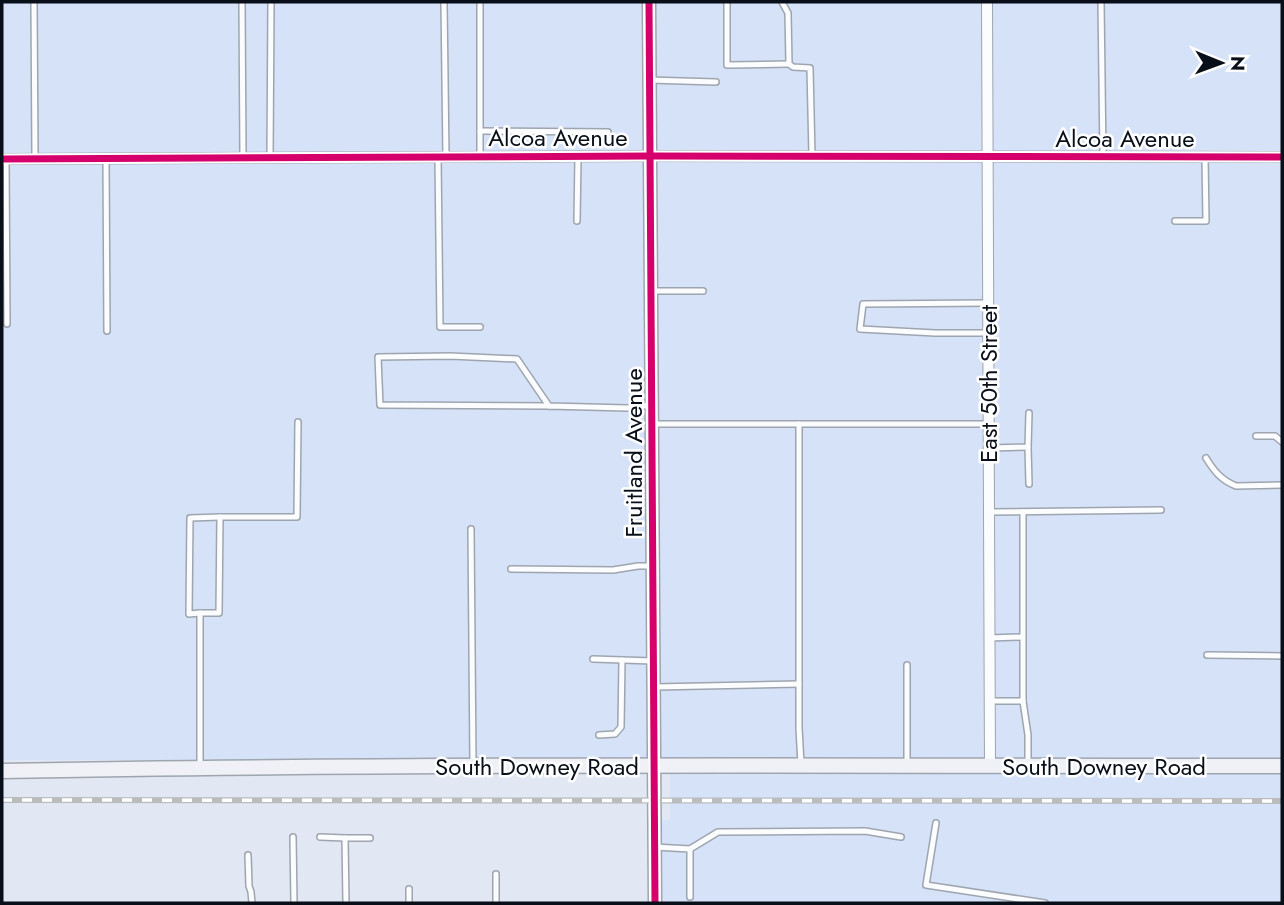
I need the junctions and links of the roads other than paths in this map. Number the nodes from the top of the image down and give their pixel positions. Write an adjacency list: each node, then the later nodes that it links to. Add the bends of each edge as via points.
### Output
1 (34, 2): 28 (lane)
2 (242, 2): 25 (lane)
3 (271, 2): 26 (lane)
4 (444, 2): 19 (lane)
5 (480, 2): 14 (lane)
6 (649, 2): 12 (street, Fruitland Avenue)
7 (727, 2): 11 (lane, via 727,65)
8 (782, 2): 11 (lane, via 788,13)
9 (988, 2): 21 (street, East 50th Street)
10 (1101, 2): 22 (lane)
11 (789, 64): 18 (lane, via 810,68)
12 (649, 80): 13 (lane); 17 (street, Fruitland Avenue)
13 (716, 82)
14 (480, 131): 15 (lane); 20 (lane)
15 (608, 132)
16 (578, 156): 17 (street, Alcoa Avenue); 20 (street, Alcoa Avenue); 30 (lane)
17 (650, 156): 18 (street, Alcoa Avenue); 32 (street, Fruitland Avenue)
18 (812, 156): 21 (street, Alcoa Avenue)
19 (442, 157): 20 (street, Alcoa Avenue); 26 (street, Alcoa Avenue); 36 (lane, via 440,327)
20 (480, 157)
21 (987, 157): 22 (street, Alcoa Avenue); 34 (street, East 50th Street)
22 (1103, 157): 23 (street, Alcoa Avenue)
23 (1205, 157): 24 (street, Alcoa Avenue); 31 (lane, via 1206,221)
24 (1282, 157)
25 (243, 158): 26 (street, Alcoa Avenue); 29 (street, Alcoa Avenue)
26 (270, 158)
27 (4, 159): 28 (street, Alcoa Avenue); 35 (lane)
28 (35, 159): 29 (street, Alcoa Avenue)
29 (106, 159): 37 (lane)
30 (577, 221)
31 (1175, 221)
32 (650, 291): 33 (lane); 40 (street, Fruitland Avenue)
33 (703, 291)
34 (988, 303): 38 (street, East 50th Street); 38 (lane, via 863,304 860,330)
35 (6, 324)
36 (480, 327)
37 (107, 331)
38 (988, 333): 45 (street, East 50th Street)
39 (550, 405): 39 (lane, via 380,405 378,357 517,359); 40 (lane)
40 (652, 405): 43 (street, Fruitland Avenue)
41 (1028, 413): 48 (lane)
42 (298, 422): 56 (lane, via 297,517)
43 (652, 424): 44 (lane); 58 (street, Fruitland Avenue)
44 (799, 424): 45 (lane); 69 (lane)
45 (989, 424): 49 (street, East 50th Street)
46 (1256, 436): 47 (lane, via 1275,436)
47 (1282, 442)
48 (1028, 447): 49 (lane); 51 (lane)
49 (989, 448): 54 (street, East 50th Street)
50 (1206, 458): 52 (lane, via 1216,474 1236,486)
51 (1028, 484)
52 (1282, 485)
53 (1161, 510): 55 (lane)
54 (989, 512): 55 (lane); 62 (street, East 50th Street)
55 (1023, 512): 61 (lane)
56 (220, 517): 60 (lane, via 219,613); 60 (lane, via 190,518 190,614)
57 (471, 528): 74 (lane)
58 (653, 566): 59 (lane); 67 (street, Fruitland Avenue)
59 (511, 569)
60 (200, 613): 81 (lane)
61 (1022, 637): 62 (lane); 72 (lane)
62 (989, 638): 71 (street, East 50th Street)
63 (1207, 655): 64 (lane)
64 (1282, 656)
65 (593, 659): 66 (lane)
66 (622, 660): 67 (lane); 73 (lane, via 621,727 615,734)
67 (653, 661): 70 (street, Fruitland Avenue)
68 (906, 666): 77 (lane)
69 (799, 684): 70 (lane); 76 (lane)
70 (654, 687): 75 (street, Fruitland Avenue)
71 (990, 701): 72 (lane); 78 (street, East 50th Street)
72 (1023, 701): 79 (lane)
73 (599, 735)
74 (473, 765): 75 (main road, South Downey Road); 81 (main road, South Downey Road)
75 (655, 766): 76 (main road, South Downey Road); 89 (street, Fruitland Avenue)
76 (801, 766): 77 (main road, South Downey Road)
77 (907, 766): 78 (main road, South Downey Road)
78 (990, 766): 79 (main road, South Downey Road)
79 (1028, 766): 80 (main road, South Downey Road)
80 (1282, 766)
81 (200, 767): 82 (main road, South Downey Road)
82 (2, 771)
83 (936, 823): 101 (lane, via 926,884)
84 (293, 836): 96 (lane)
85 (901, 837): 90 (lane, via 865,831 719,832)
86 (320, 838): 87 (lane)
87 (345, 838): 88 (lane); 97 (lane)
88 (370, 838)
89 (655, 847): 90 (lane); 100 (street, Fruitland Avenue)
90 (690, 849): 94 (lane)
91 (248, 855): 95 (lane)
92 (496, 874): 99 (lane)
93 (409, 888): 98 (lane)
94 (690, 897)
95 (252, 903)
96 (293, 903)
97 (346, 903)
98 (409, 903)
99 (496, 903)
100 (655, 903)
101 (1045, 903)

